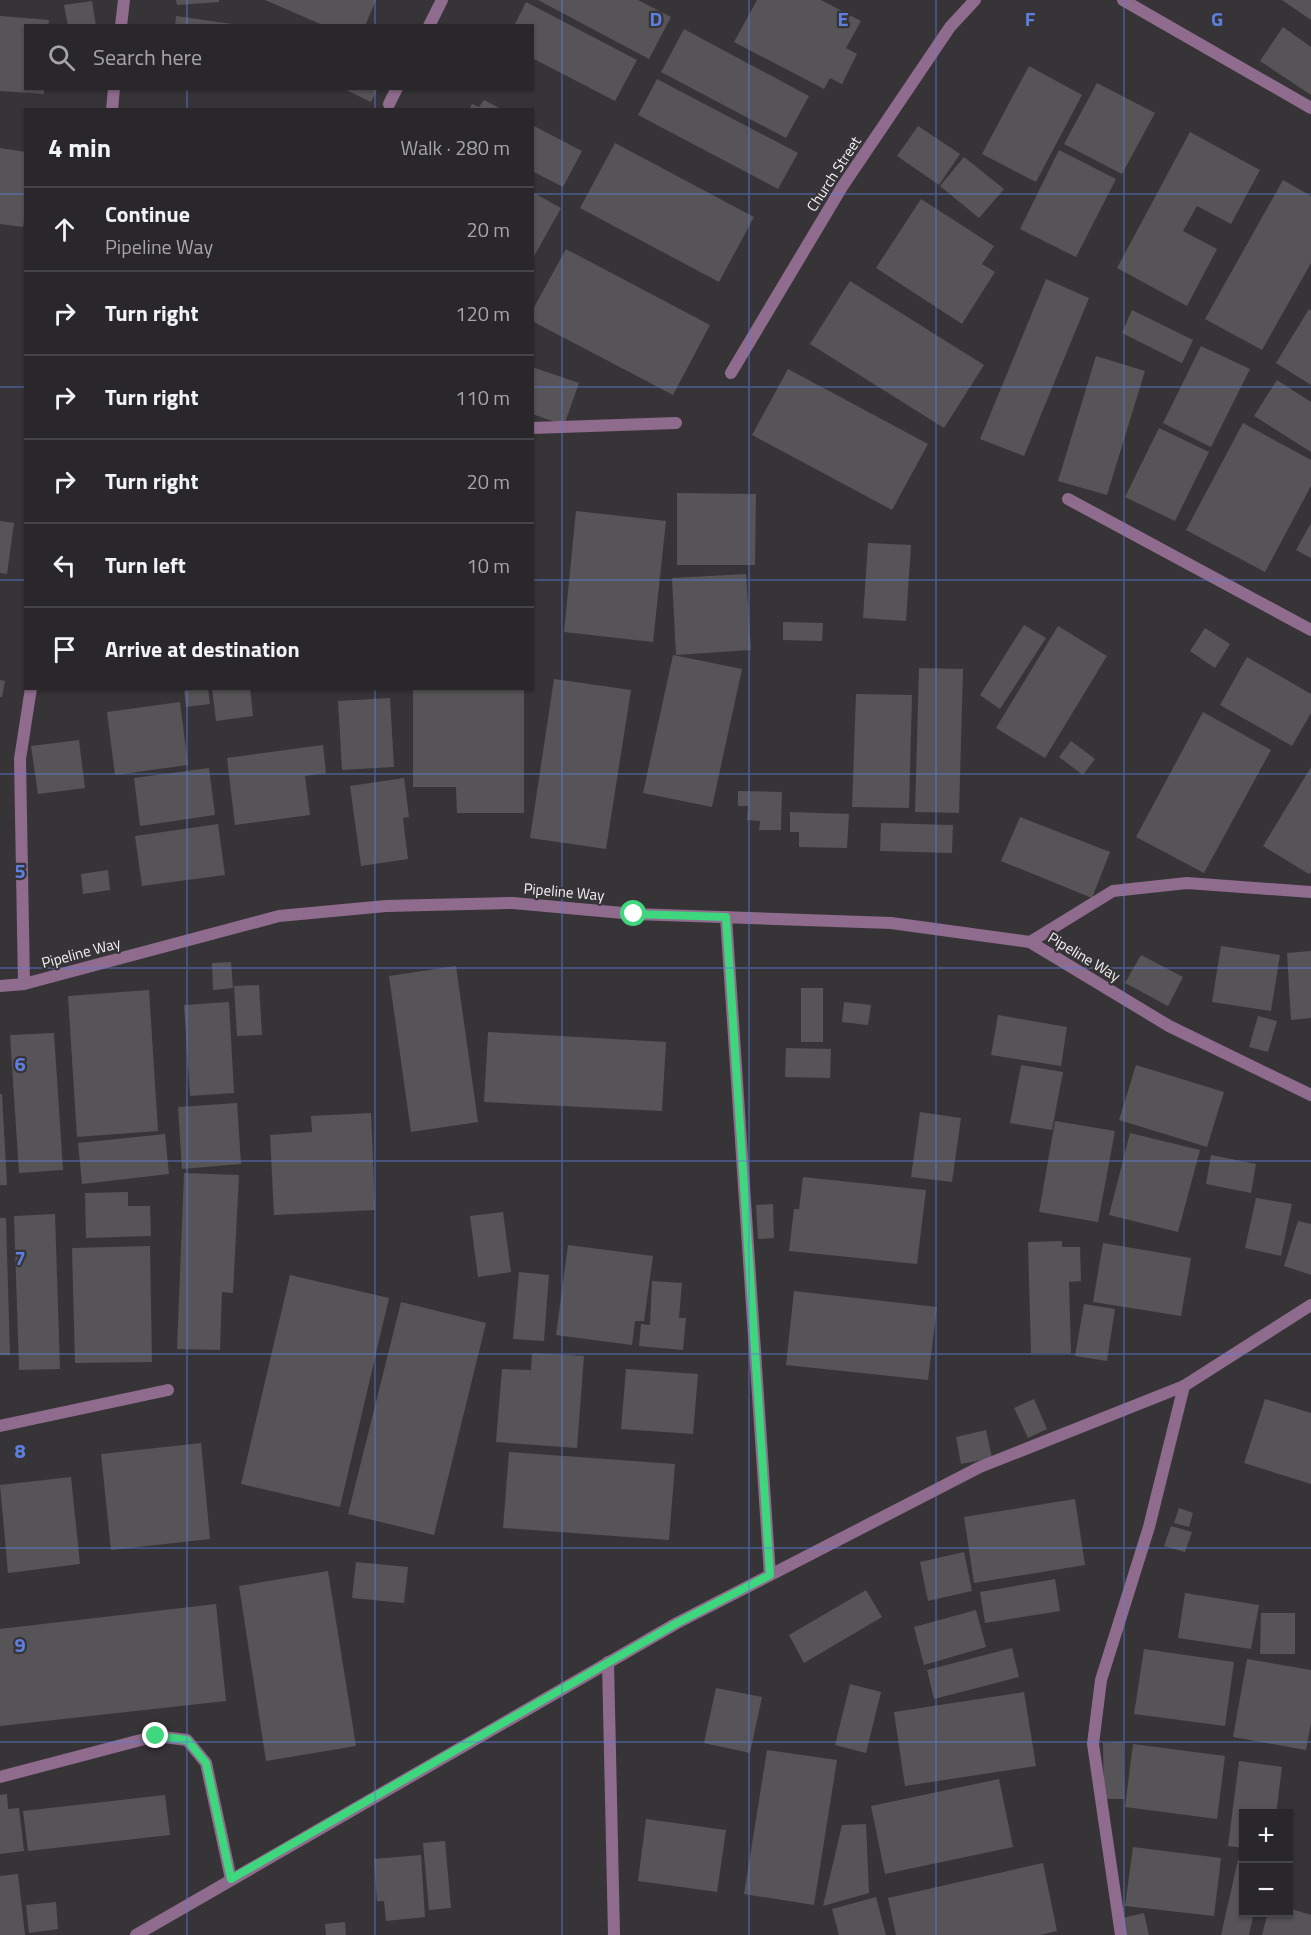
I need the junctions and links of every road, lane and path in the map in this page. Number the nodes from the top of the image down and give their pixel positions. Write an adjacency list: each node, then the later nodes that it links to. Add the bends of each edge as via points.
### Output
1 (124, 0): 5 (street)
2 (442, 0): 6 (street)
3 (975, 0): 12 (street, Church Street, via 950,27 842,187)
4 (1123, 0): 11 (street)
5 (121, 24)
6 (430, 24)
7 (114, 90): 10 (street)
8 (396, 90): 9 (street)
9 (389, 104)
10 (112, 108)
11 (1311, 108)
12 (732, 373)
13 (676, 423): 14 (street)
14 (534, 428)
15 (1068, 499): 16 (street)
16 (1311, 630)
17 (31, 690): 21 (street, via 20,759)
18 (1311, 892): 20 (street, via 1187,883 1113,891)
19 (726, 917): 20 (street, Pipeline Way, via 891,923); 21 (street, Pipeline Way, via 634,914 513,903 350,909 279,916); 28 (street)
20 (1030, 942): 23 (street, Pipeline Way, via 1169,1026)
21 (24, 984): 22 (street, Pipeline Way)
22 (0, 986)
23 (1311, 1095)
24 (1311, 1305): 25 (street)
25 (1184, 1386): 28 (street, via 980,1467); 34 (street, via 1149,1527 1101,1680 1092,1744)
26 (168, 1390): 27 (street)
27 (0, 1425)
28 (770, 1575): 29 (street)
29 (608, 1662): 31 (street); 33 (street)
30 (0, 1777): 31 (street, via 156,1736 187,1740 206,1763)
31 (231, 1879): 32 (street)
32 (136, 1935)
33 (614, 1935)
34 (1122, 1935)

